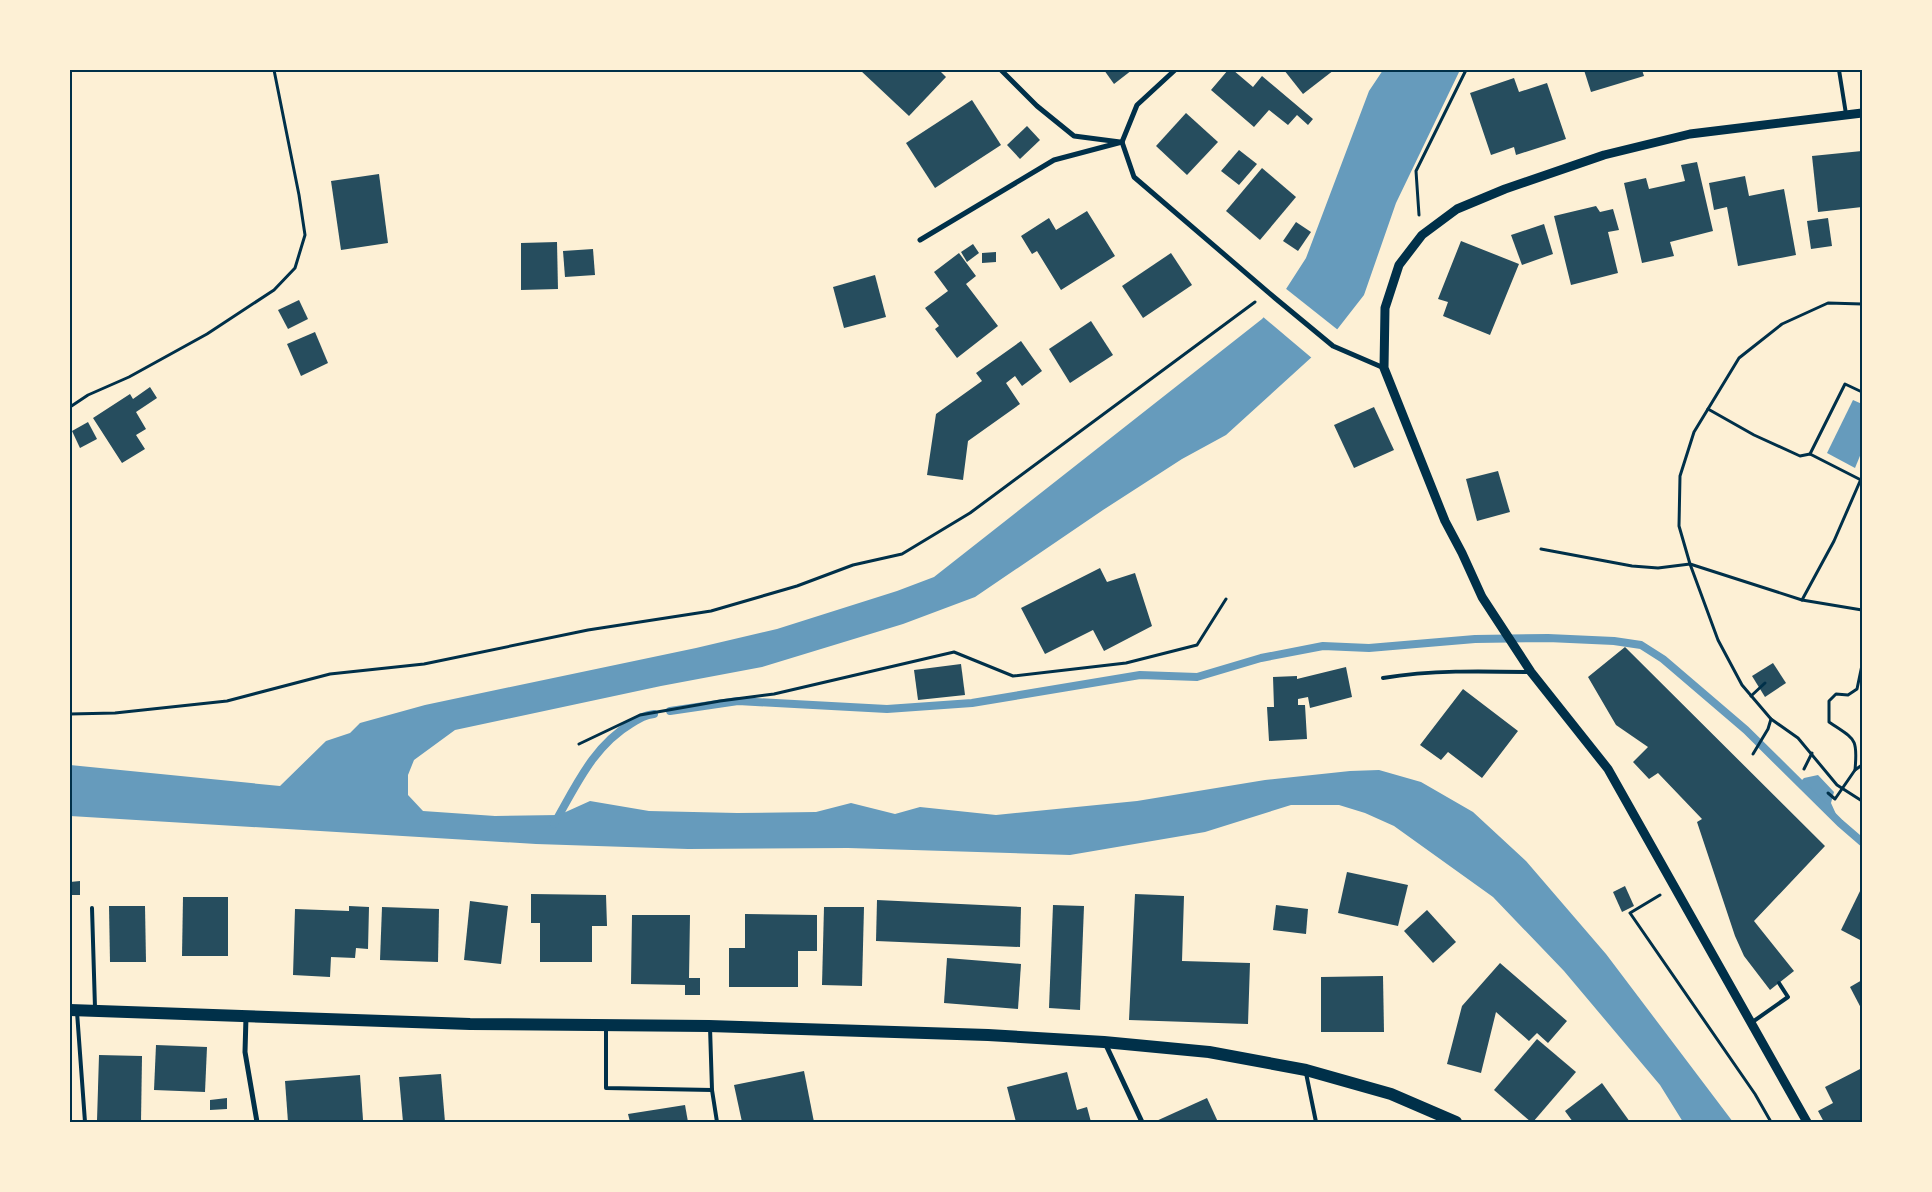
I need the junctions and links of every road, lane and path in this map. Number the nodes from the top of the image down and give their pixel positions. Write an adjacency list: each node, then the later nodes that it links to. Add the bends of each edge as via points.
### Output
1 (274, 70): 15 (path, via 305,235 295,268 274,290 207,334)
2 (1001, 70): 8 (street, via 1037,106 1074,136)
3 (1175, 70): 8 (street, via 1137,105)
4 (1466, 70): 9 (path, via 1416,171)
5 (1839, 70): 7 (lane)
6 (1862, 113): 7 (street)
7 (1846, 114): 9 (street, via 1690,134 1604,155 1457,209)
8 (1122, 142): 10 (street, via 1054,160); 11 (street, via 1134,177)
9 (1422, 235): 13 (street, via 1399,265 1385,308)
10 (920, 240)
11 (1268, 292): 13 (street, via 1333,346); 29 (path, via 970,513 902,554 854,565 797,586 711,611 588,630 424,664 330,674 227,701)
12 (1862, 304): 16 (path, via 1828,303 1782,324 1739,358)
13 (1384, 368): 25 (street, via 1445,521 1482,597)
14 (1862, 392): 17 (path, via 1845,384)
15 (70, 407)
16 (1708, 410): 17 (path, via 1800,456); 20 (path, via 1694,432 1680,476 1679,526)
17 (1810, 454): 18 (path)
18 (1862, 479): 22 (path)
19 (1541, 549): 20 (path, via 1632,566 1658,568)
20 (1690, 564): 22 (path); 28 (path, via 1718,640)
21 (1226, 599): 31 (path, via 1197,645 1126,663 1013,676 954,652 774,694 640,715)
22 (1802, 600): 23 (path)
23 (1862, 610)
24 (1862, 665): 36 (path, via 1857,689 1848,695 1836,694 1830,702 1828,722 1851,738 1857,747)
25 (1531, 672): 26 (lane, via 1454,671); 40 (street, via 1608,769)
26 (1383, 678)
27 (1765, 683): 28 (path)
28 (1751, 696): 30 (path)
29 (70, 714)
30 (1772, 719): 32 (path); 33 (path)
31 (579, 744)
32 (1812, 753): 35 (path); 37 (path)
33 (1753, 754)
34 (1862, 765): 36 (path)
35 (1804, 769)
36 (1855, 770): 37 (path)
37 (1841, 789): 38 (path, via 1835,799); 39 (path)
38 (1828, 794)
39 (1862, 801)
40 (1674, 886): 46 (street); 58 (path, via 1630,913)
41 (92, 908): 44 (lane)
42 (1779, 983): 46 (lane, via 1788,997)
43 (74, 1011): 44 (main road); 52 (lane)
44 (95, 1012): 45 (main road)
45 (246, 1017): 47 (main road); 53 (street, via 246,1052)
46 (1751, 1023): 59 (street)
47 (606, 1025): 48 (main road); 51 (lane, via 606,1088)
48 (710, 1026): 49 (main road, via 988,1034); 51 (lane)
49 (1104, 1042): 50 (main road, via 1208,1052); 55 (street)
50 (1306, 1070): 56 (lane); 57 (main road, via 1391,1094)
51 (712, 1090): 54 (lane)
52 (85, 1122)
53 (257, 1122)
54 (717, 1122)
55 (1142, 1122)
56 (1316, 1122)
57 (1456, 1122)
58 (1771, 1122)
59 (1807, 1122)

